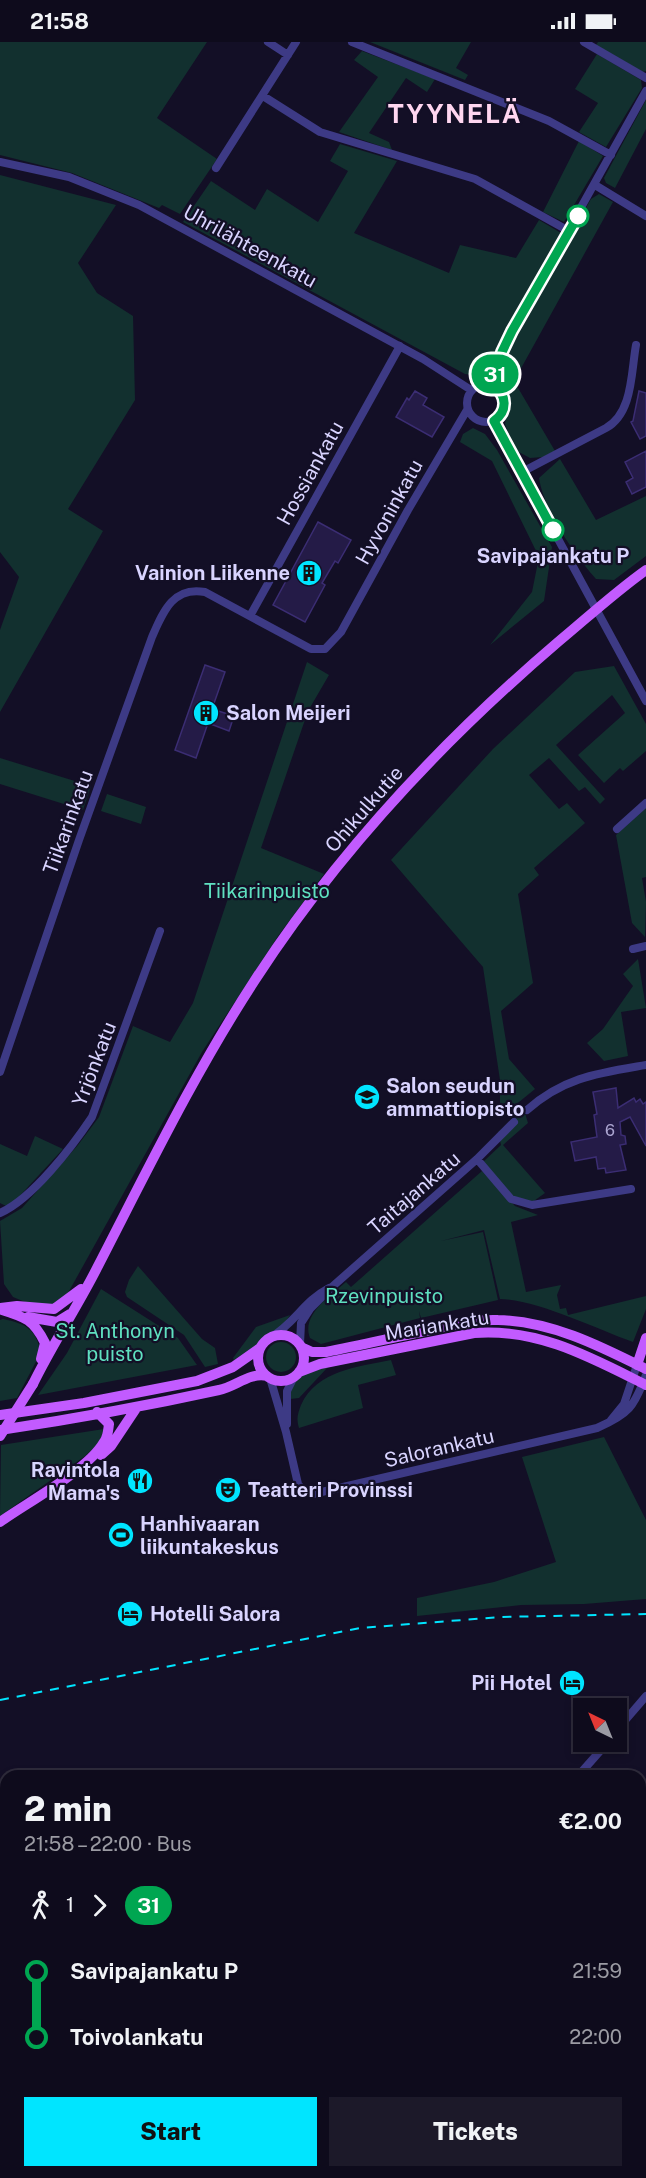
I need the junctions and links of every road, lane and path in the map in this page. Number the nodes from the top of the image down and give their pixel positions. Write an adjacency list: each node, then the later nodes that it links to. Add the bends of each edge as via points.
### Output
1 (268, 42): 5 (street)
2 (296, 42): 5 (street)
3 (352, 42): 9 (street, via 549,121)
4 (584, 42): 6 (street)
5 (288, 55): 8 (street)
6 (646, 78)
7 (646, 91): 9 (street)
8 (263, 96): 11 (street); 14 (street, via 320,132 476,179)
9 (611, 155): 12 (street)
10 (0, 162): 16 (street, Uhrilähteenkatu, via 69,177 138,204)
11 (216, 168)
12 (595, 185): 13 (street); 14 (street)
13 (646, 216)
14 (569, 231): 17 (street, via 512,331)
15 (636, 345): 21 (street, via 619,419)
16 (400, 346): 18 (street, Uhrilähteenkatu); 24 (street, Hossiankatu)
17 (494, 386): 18 (street, via 482,384); 20 (street, via 503,394 505,406)
18 (471, 390): 19 (street)
19 (467, 410): 20 (street, via 481,422); 24 (street, Hyvoninkatu, via 341,632 325,649 311,649)
20 (494, 421): 21 (street)
21 (522, 472): 23 (street)
22 (646, 570): 23 (main road, Ohikulkutie)
23 (596, 610): 25 (street); 38 (main road, Ohikulkutie, via 442,748 352,847 282,939 183,1100)
24 (250, 616): 32 (street, Tiikarinkatu, via 195,590 172,599 165,609 79,840)
25 (646, 701)
26 (646, 803): 27 (street)
27 (617, 829)
28 (160, 931): 37 (street, Yrjönkatu, via 92,1118 21,1202)
29 (646, 946): 30 (street)
30 (633, 949)
31 (645, 1067): 33 (street, via 574,1080)
32 (0, 1072)
33 (527, 1110)
34 (514, 1122): 35 (street, Taitajankatu)
35 (477, 1159): 36 (street, via 510,1199 532,1205); 39 (street, Taitajankatu)
36 (631, 1189)
37 (0, 1213)
38 (88, 1283): 40 (main road, via 54,1309); 41 (main road, Ohikulkutie)
39 (333, 1286): 43 (street, Taitajankatu, via 308,1302); 45 (street, Taitajankatu, via 302,1319)
40 (0, 1309): 42 (main road)
41 (71, 1314): 42 (main road, via 57,1322); 50 (main road, Ohikulkutie)
42 (22, 1316): 50 (main road, via 37,1327 45,1343)
43 (272, 1337): 45 (main road, via 287,1335); 46 (main road)
44 (646, 1338): 47 (main road)
45 (301, 1346): 47 (main road, Mariankatu, via 312,1352 326,1352 471,1322 499,1320 560,1331); 48 (main road, via 304,1360)
46 (260, 1348): 49 (main road, via 259,1363); 52 (main road, via 233,1366 197,1381)
47 (642, 1367): 51 (street, Salorankatu)
48 (297, 1374): 49 (main road, via 282,1381); 51 (main road, Mariankatu, via 320,1364 494,1332 556,1343); 57 (street, Salorankatu, via 287,1391)
49 (268, 1377): 53 (main road, via 253,1376 225,1389); 57 (street, Salorankatu)
50 (35, 1380): 58 (main road, bridge)
51 (642, 1380): 57 (street, Salorankatu, via 608,1423 313,1494 304,1492 298,1484)
52 (84, 1402): 54 (main road); 55 (main road)
53 (137, 1407): 54 (main road); 59 (main road, via 111,1446)
54 (101, 1414): 56 (main road); 59 (main road, via 109,1424 108,1434)
55 (0, 1415)
56 (0, 1430)
57 (286, 1432)
58 (0, 1436)
59 (80, 1467): 60 (main road)
60 (0, 1521)
61 (646, 1696): 62 (street)
62 (627, 1718)
63 (599, 1752): 64 (street)
64 (583, 1770)

